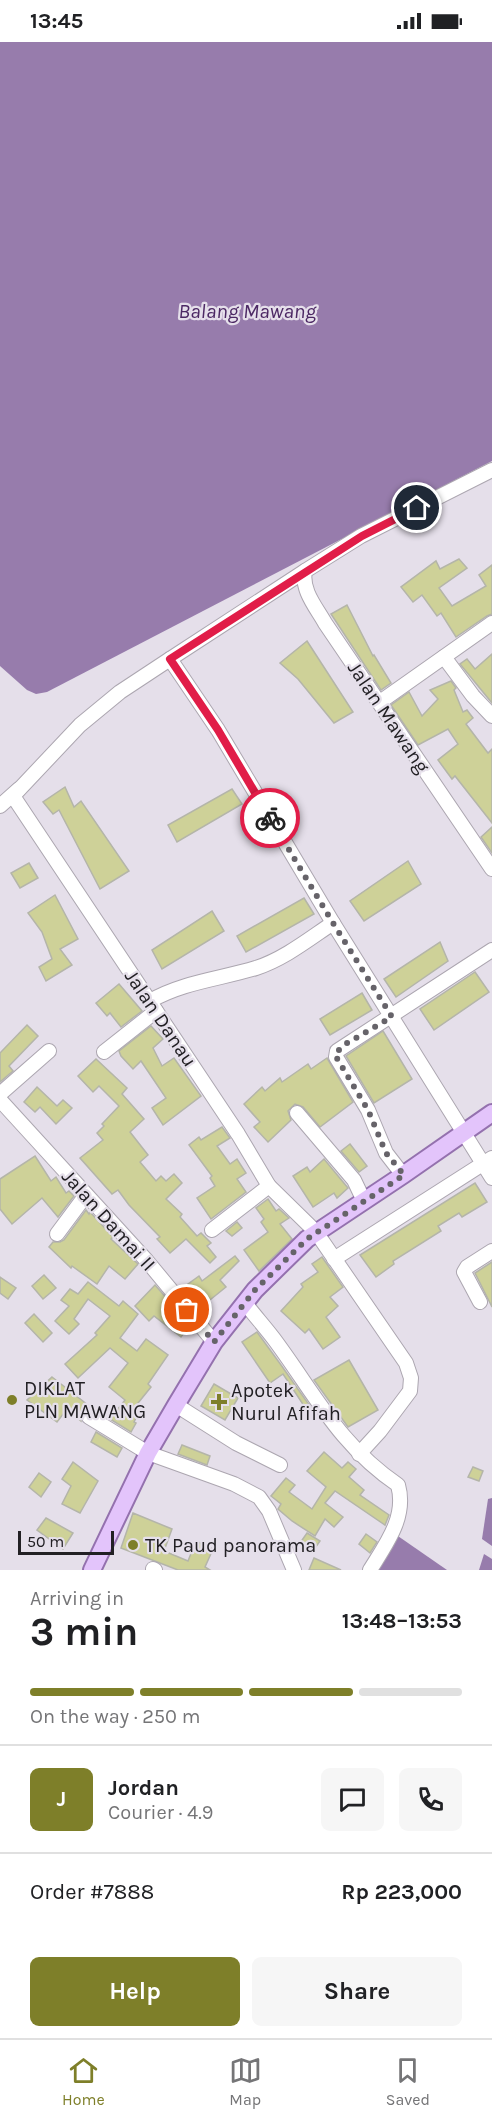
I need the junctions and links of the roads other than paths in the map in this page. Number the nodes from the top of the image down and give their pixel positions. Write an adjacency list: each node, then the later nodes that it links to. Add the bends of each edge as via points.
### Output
1 (492, 470): 2 (street, via 362,536)
2 (305, 571): 5 (street); 6 (street, Jalan Mawang, via 303,581 325,624)
3 (492, 622): 4 (street)
4 (444, 657): 6 (street); 7 (street)
5 (170, 659): 8 (street, via 87,719); 11 (street, via 218,730)
6 (380, 702): 10 (street, Jalan Mawang)
7 (492, 716)
8 (17, 792): 9 (street); 13 (street, Jalan Danau)
9 (0, 806)
10 (490, 860)
11 (333, 923): 13 (street, via 258,968 166,992); 14 (street)
12 (492, 950): 14 (street)
13 (153, 1006): 16 (street); 25 (street, Jalan Danau)
14 (392, 1017): 21 (street); 23 (street, via 342,1046 335,1055 368,1110 386,1153)
15 (49, 1051): 17 (street)
16 (104, 1052)
17 (0, 1094)
18 (0, 1100): 26 (street, Jalan Damai II)
19 (297, 1113): 27 (street, via 354,1180)
20 (492, 1113): 21 (main road)
21 (463, 1133): 22 (street); 23 (main road)
22 (487, 1161): 24 (street); 32 (street)
23 (404, 1175): 27 (main road)
24 (492, 1178)
25 (269, 1186): 28 (street); 29 (street, Jalan Danau)
26 (86, 1194): 30 (street); 35 (street, Jalan Damai II)
27 (364, 1201): 29 (main road)
28 (212, 1230)
29 (316, 1232): 32 (street, Jalan Danau); 34 (main road)
30 (57, 1234)
31 (492, 1251): 33 (street, via 464,1272)
32 (334, 1259): 39 (street, Jalan Danau, via 397,1349 411,1378 410,1391)
33 (480, 1302)
34 (245, 1303): 35 (main road); 39 (street, via 340,1434)
35 (214, 1342): 36 (main road)
36 (176, 1405): 38 (main road); 40 (street)
37 (89, 1417): 38 (street)
38 (148, 1453): 41 (main road); 42 (street, via 259,1497)
39 (359, 1454): 43 (street, via 398,1485 400,1495 394,1531)
40 (280, 1465)
41 (92, 1570)
42 (294, 1570)
43 (370, 1570)

